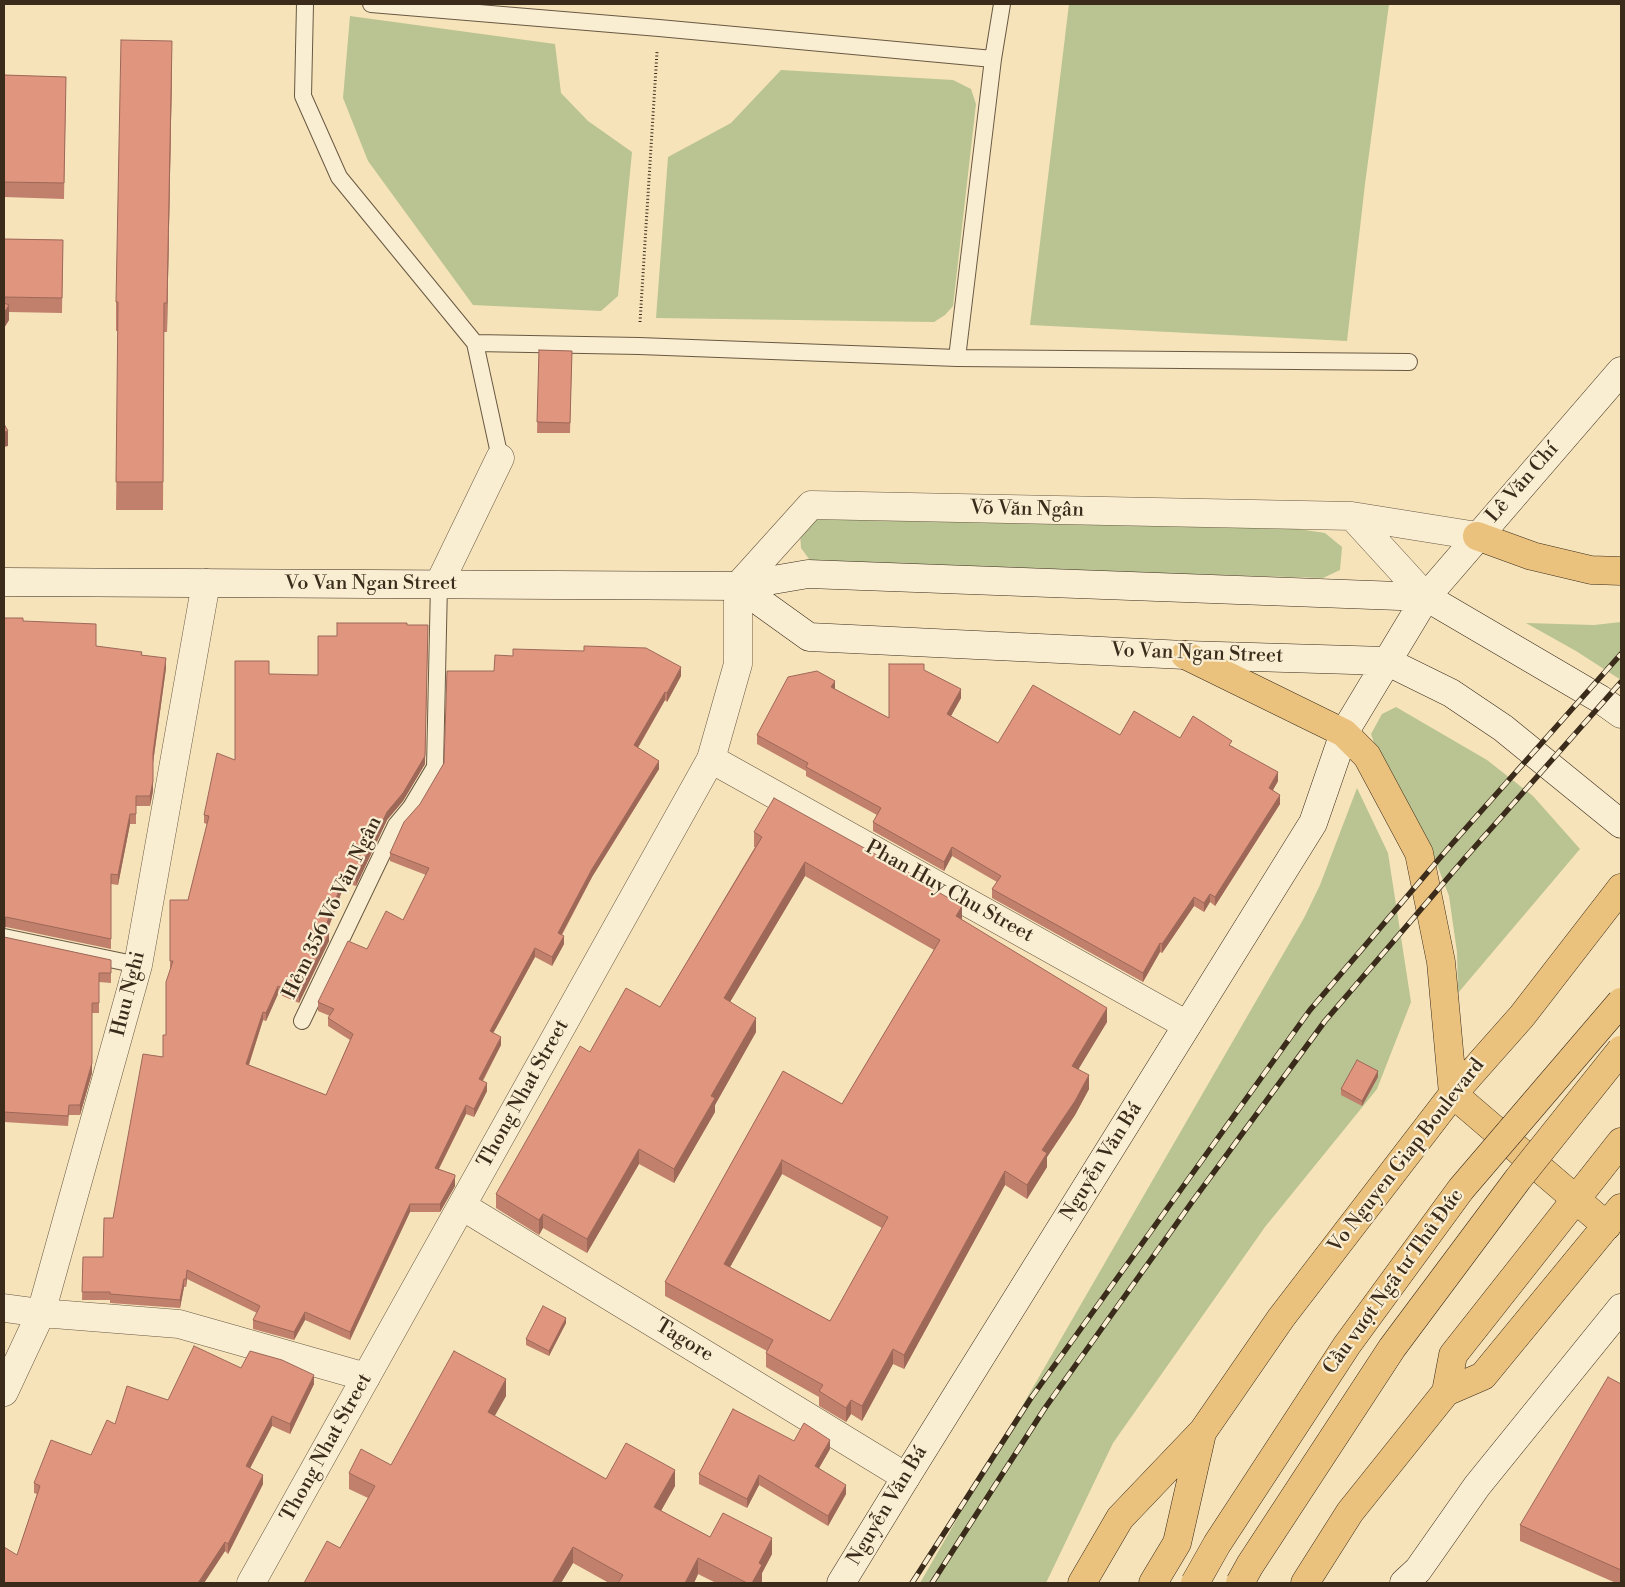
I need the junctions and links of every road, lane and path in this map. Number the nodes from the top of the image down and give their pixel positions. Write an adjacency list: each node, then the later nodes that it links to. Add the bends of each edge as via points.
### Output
1 (305, 4): 6 (lane, via 303,96 339,177)
2 (371, 4): 4 (lane)
3 (1002, 4): 5 (lane)
4 (659, 28): 5 (lane); 7 (path)
5 (993, 59): 8 (lane)
6 (475, 343): 7 (lane); 11 (lane)
7 (638, 346): 8 (lane)
8 (957, 358): 9 (lane)
9 (1409, 362)
10 (1621, 371): 13 (street, Lê Văn Chí)
11 (500, 458): 17 (street)
12 (1352, 516): 13 (street, Võ Văn Ngân); 18 (street, Võ Văn Ngân, via 811,505); 19 (street)
13 (1477, 536): 14 (highway, via 1532,556 1591,570); 19 (street, Lê Văn Chí)
14 (1621, 571)
15 (4, 582): 16 (street, Vo Van Ngan Street)
16 (206, 583): 17 (street, Vo Van Ngan Street); 28 (street, Huu Nghi)
17 (439, 584): 18 (street, Vo Van Ngan Street); 30 (lane, Hẻm 356 Võ Văn Ngân, via 435,767 396,826)
18 (738, 586): 19 (street, Vo Van Ngan Street, via 808,574); 20 (street, Vo Van Ngan Street, via 809,637); 24 (street, Thong Nhat Street, via 738,664)
19 (1426, 597): 21 (street, Lê Văn Chí); 22 (street, Vo Van Ngan Street)
20 (1185, 654): 21 (street, Vo Van Ngan Street); 23 (highway)
21 (1386, 661): 23 (street, Nguyễn Văn Bá); 25 (street, Vo Van Ngan Street, via 1451,693 1503,728)
22 (1621, 714)
23 (1344, 732): 31 (street, Nguyễn Văn Bá, via 1313,823); 33 (highway, via 1367,756 1419,853 1441,962)
24 (711, 759): 31 (street, Phan Huy Chu Street); 36 (street, Thong Nhat Street)
25 (1621, 824)
26 (1621, 888): 33 (highway, Vo Nguyen Giap Boulevard, via 1522,1016)
27 (4, 937): 28 (lane)
28 (138, 965): 40 (street, Huu Nghi)
29 (1621, 1002): 51 (highway, Cầu vượt Ngã tư Thủ Đức, bridge, via 1455,1196 1347,1345)
30 (302, 1021)
31 (1187, 1024): 45 (street, Nguyễn Văn Bá)
32 (1621, 1050): 52 (highway, Cầu vượt Ngã tư Thủ Đức, bridge, via 1518,1179 1392,1348)
33 (1453, 1094): 35 (highway); 44 (highway, Vo Nguyen Giap Boulevard, via 1281,1318)
34 (1621, 1142): 35 (highway)
35 (1576, 1200): 37 (highway); 43 (highway, via 1454,1355)
36 (462, 1206): 41 (street, Thong Nhat Street); 45 (street, Tagore)
37 (1614, 1217): 43 (highway, via 1483,1376)
38 (4, 1308): 40 (street)
39 (1621, 1308): 46 (street, via 1477,1486)
40 (41, 1313): 41 (street, via 179,1324); 42 (street, Huu Nghi)
41 (366, 1377): 47 (street, Thong Nhat Street)
42 (4, 1392)
43 (1446, 1392): 53 (highway, via 1350,1512)
44 (1203, 1431): 49 (highway, Vo Nguyen Giap Boulevard, via 1120,1518); 50 (highway, Vo Nguyen Giap Boulevard, via 1177,1543)
45 (906, 1477): 48 (street, Nguyễn Văn Bá)
46 (1412, 1579)
47 (251, 1583)
48 (841, 1583)
49 (1082, 1583)
50 (1153, 1583)
51 (1194, 1583)
52 (1240, 1583)
53 (1305, 1583)

